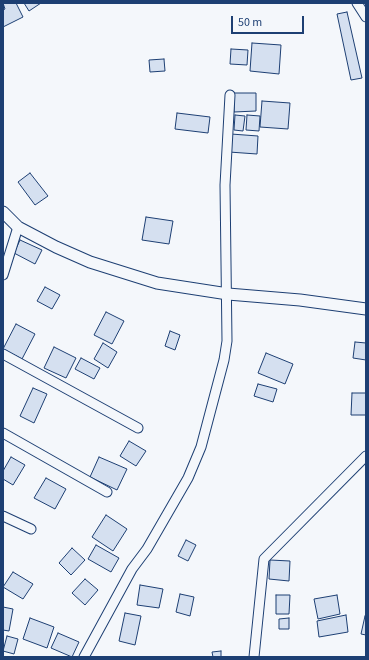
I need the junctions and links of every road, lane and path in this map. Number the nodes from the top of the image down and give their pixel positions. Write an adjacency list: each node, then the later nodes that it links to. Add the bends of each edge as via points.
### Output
1 (357, 3): 2 (street)
2 (366, 17)
3 (230, 95): 7 (street, via 225,200)
4 (3, 212): 5 (street)
5 (18, 227): 6 (street); 7 (street, via 90,262 150,281)
6 (3, 275)
7 (228, 294): 8 (street); 16 (street, via 224,360 201,447 188,478 147,549 132,569)
8 (366, 309)
9 (3, 354): 10 (street)
10 (138, 428)
11 (3, 433): 13 (street)
12 (366, 456): 17 (street, via 264,559)
13 (107, 492)
14 (3, 516): 15 (street)
15 (31, 529)
16 (84, 657)
17 (254, 657)

